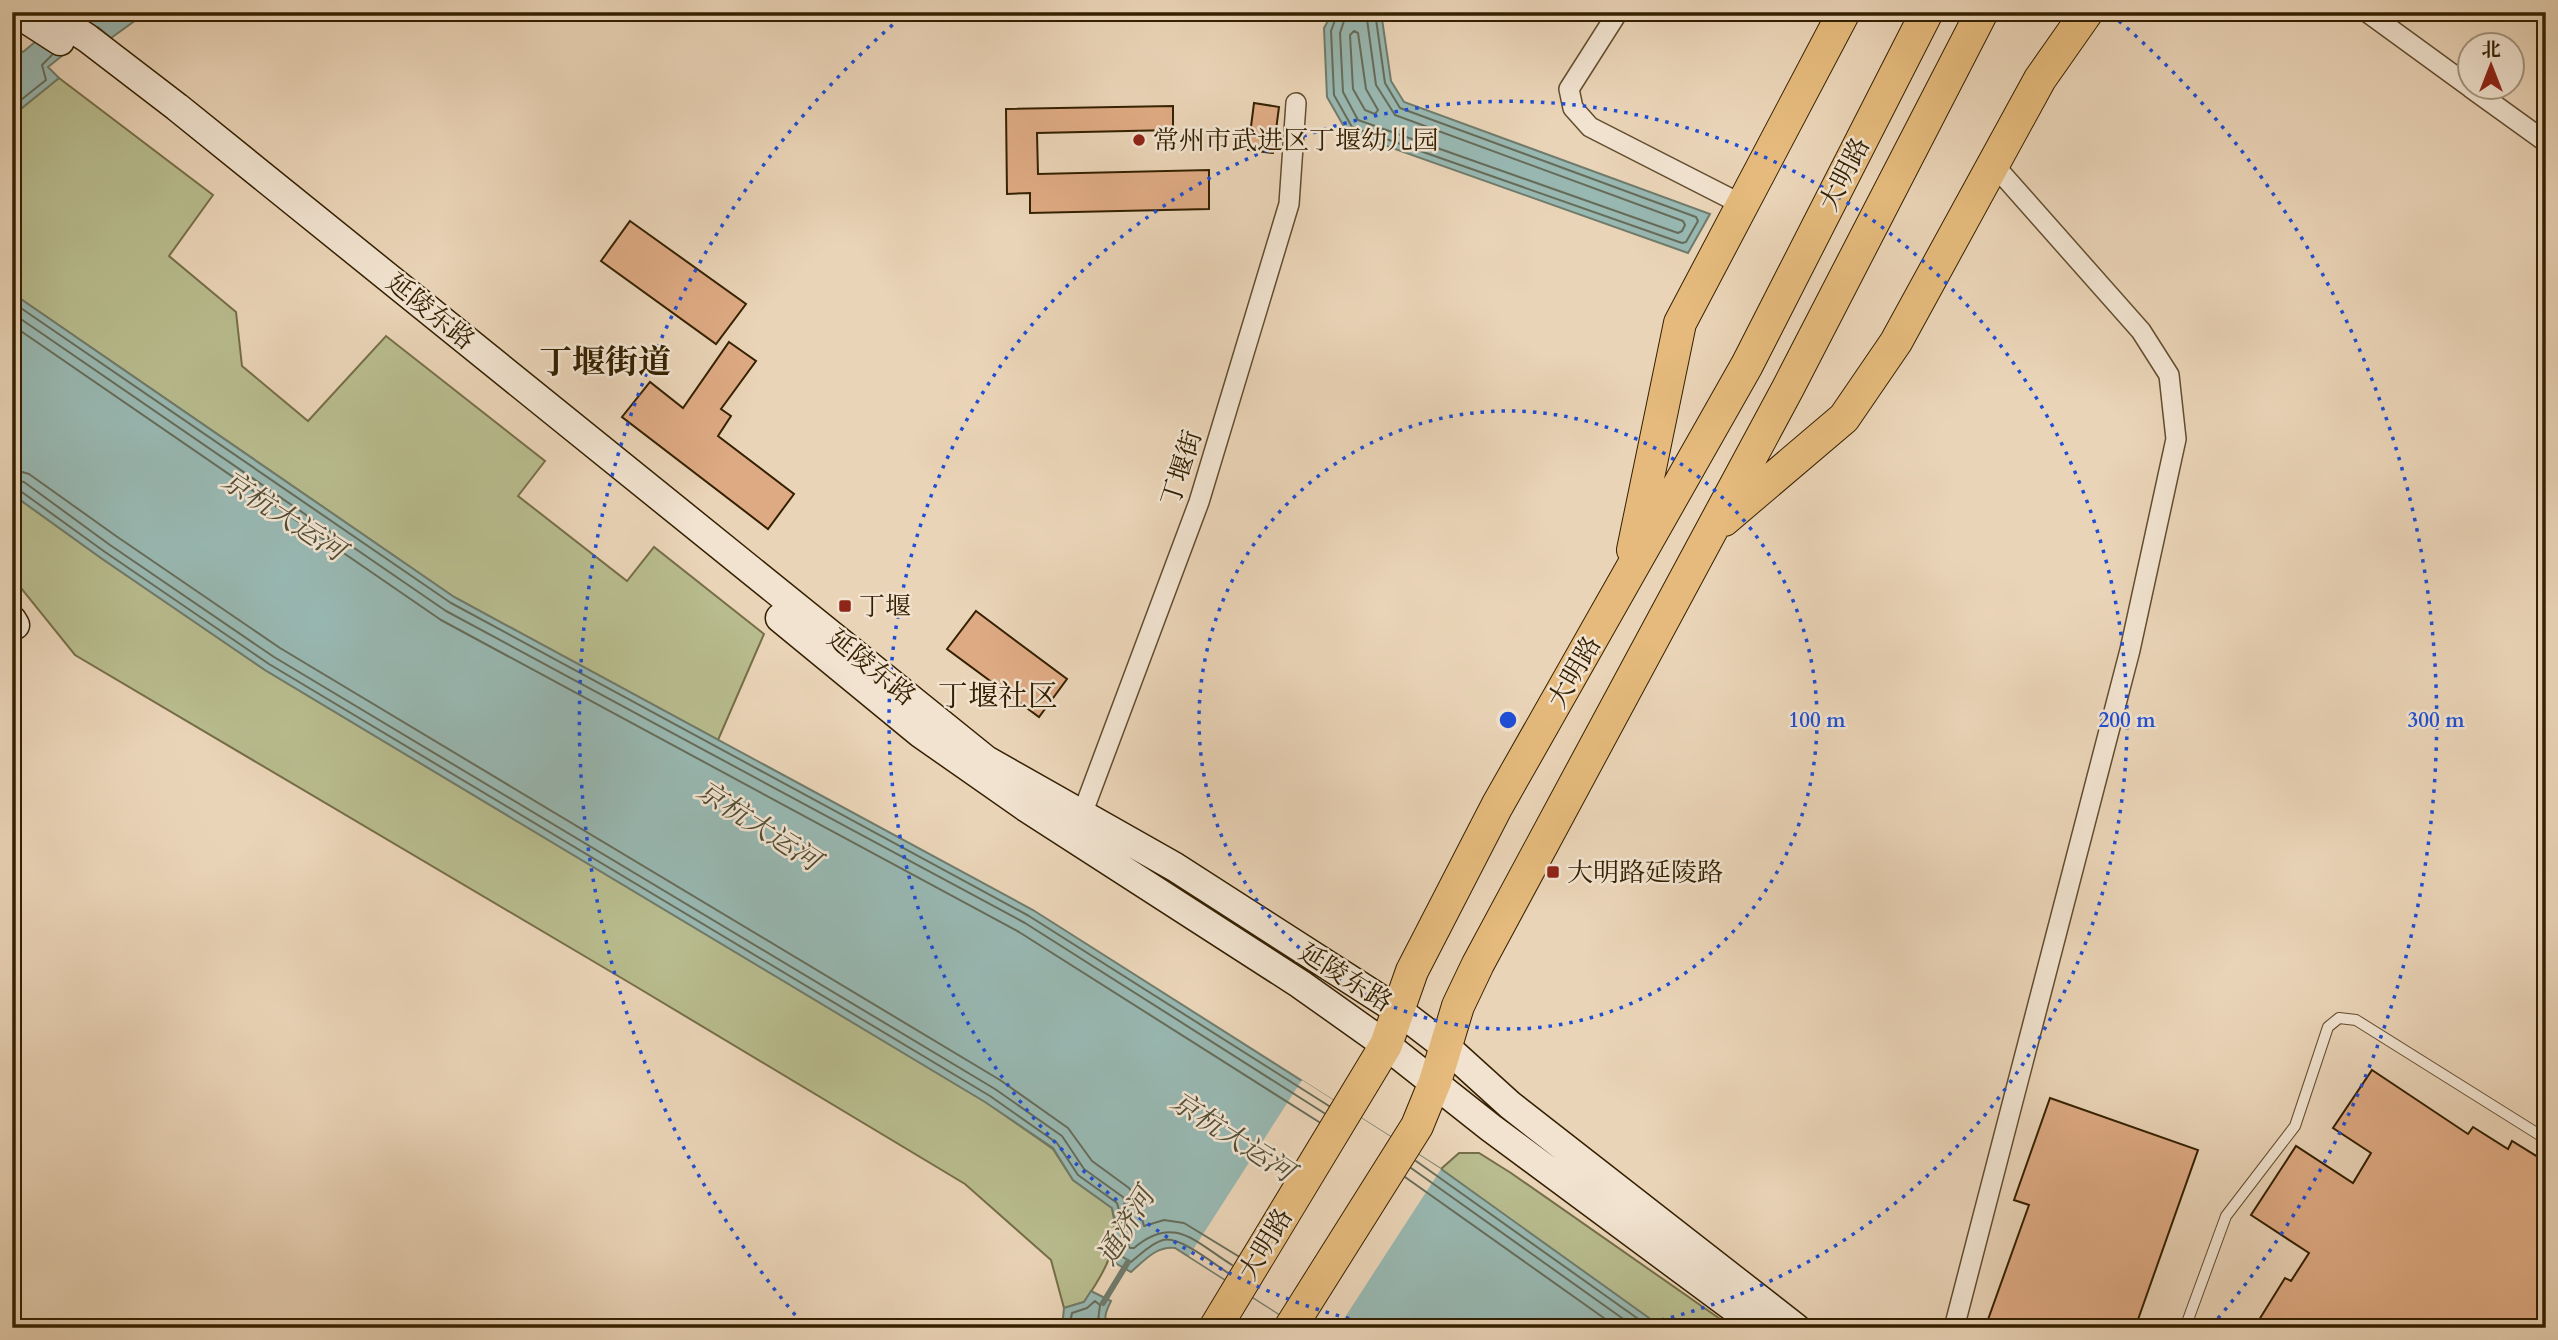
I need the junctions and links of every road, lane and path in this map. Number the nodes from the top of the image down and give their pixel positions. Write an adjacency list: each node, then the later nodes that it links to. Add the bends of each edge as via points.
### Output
1 (15, 12): 8 (main road, 延陵东路)
2 (1618, 12): 14 (street, via 1569,89 1573,108 1590,127)
3 (1844, 12): 14 (main road)
4 (1927, 12): 16 (main road, 大明路, via 1747,365)
5 (1982, 12): 15 (main road, 大明路)
6 (2087, 12): 13 (main road, via 2040,79)
7 (2367, 12): 9 (street)
8 (47, 19): 17 (main road, 延陵东路, via 920,733)
9 (2456, 76)
10 (2491, 102): 12 (street)
11 (1296, 103): 17 (street, 丁堰街, via 1289,204 1199,502)
12 (2546, 142)
13 (1994, 165): 15 (main road, via 1896,342 1844,418); 27 (street, via 2141,331 2169,374 2176,439 2130,650)
14 (1741, 204): 16 (main road, via 1680,323)
15 (1709, 532): 20 (main road, 大明路, via 1478,964 1458,1006)
16 (1627, 579): 18 (main road, 大明路, via 1497,806 1412,971)
17 (1078, 827): 18 (main road, 延陵东路, via 1175,867); 19 (main road, 延陵东路)
18 (1399, 1011): 19 (main road, 大明路); 20 (main road, 延陵东路)
19 (1386, 1045): 21 (main road, 延陵东路); 24 (main road, 大明路)
20 (1446, 1047): 21 (main road, 大明路); 26 (main road, 延陵东路, via 1510,1105)
21 (1435, 1082): 23 (main road, 大明路, via 1417,1126); 25 (main road, 延陵东路)
22 (2546, 1139): 28 (lane, via 2356,1020 2339,1018 2328,1027 2295,1126 2226,1216)
23 (1291, 1325)
24 (1215, 1328)
25 (1761, 1328)
26 (1796, 1328)
27 (1954, 1328)
28 (2185, 1328)

